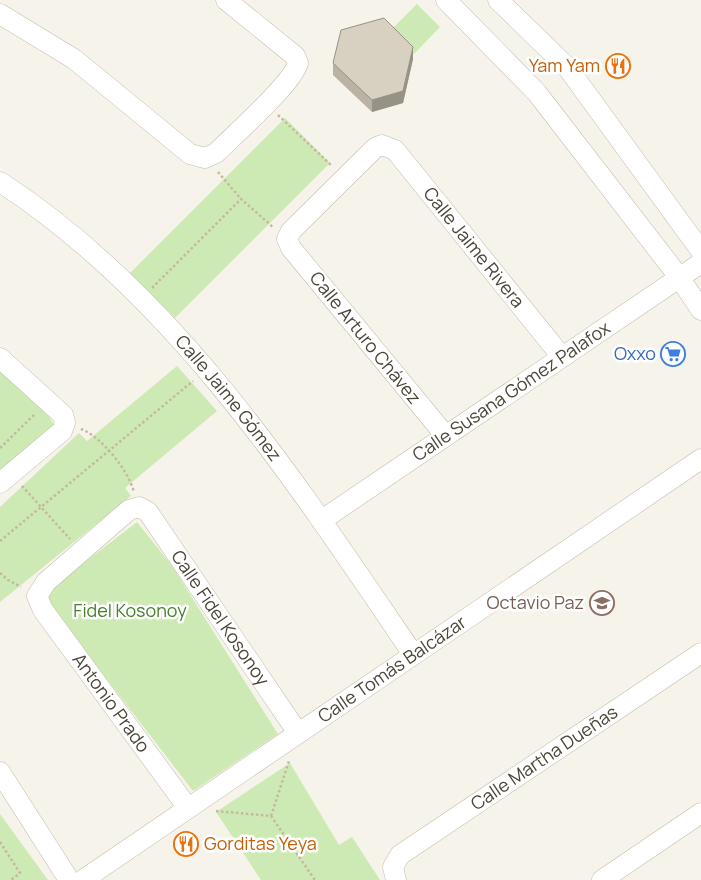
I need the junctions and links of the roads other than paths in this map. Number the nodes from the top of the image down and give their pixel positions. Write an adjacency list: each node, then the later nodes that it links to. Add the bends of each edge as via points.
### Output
1 (226, 0): 4 (street, via 295,56 298,63 296,70 266,104 216,153 205,158 190,154 74,58)
2 (446, 0): 9 (street, via 537,93)
3 (498, 0): 7 (street, via 566,68)
4 (0, 14)
5 (0, 182): 16 (street, Calle Jaime Gómez, via 84,246 141,299 207,370)
6 (287, 239): 11 (street, Calle Jaime Rivera, via 291,231 370,151 382,145 395,150); 13 (street, Calle Arturo Chávez, via 291,248)
7 (701, 251)
8 (701, 263): 9 (street, Calle Susana Gómez Palafox)
9 (680, 277): 10 (street); 11 (street, Calle Susana Gómez Palafox)
10 (701, 310)
11 (562, 357): 13 (street, Calle Susana Gómez Palafox)
12 (0, 358): 15 (street, via 63,415 65,423 62,431)
13 (445, 435): 16 (street, Calle Susana Gómez Palafox)
14 (701, 459): 19 (street, Calle Tomás Balcázar)
15 (5, 478)
16 (322, 520): 19 (street, Calle Jaime Gómez)
17 (38, 596): 20 (street, Calle Fidel Kosonoy, via 46,582 129,510 139,508 148,512); 22 (street, Antonio Prado, via 43,610)
18 (701, 653): 24 (street, Calle Martha Dueñas, via 400,855)
19 (413, 654): 20 (street, Calle Tomás Balcázar)
20 (298, 733): 22 (street, Calle Tomás Balcázar)
21 (0, 772): 25 (street)
22 (188, 808): 26 (street, Calle Tomás Balcázar)
23 (701, 813): 27 (street)
24 (395, 873)
25 (69, 880)
26 (83, 880)
27 (602, 880)

